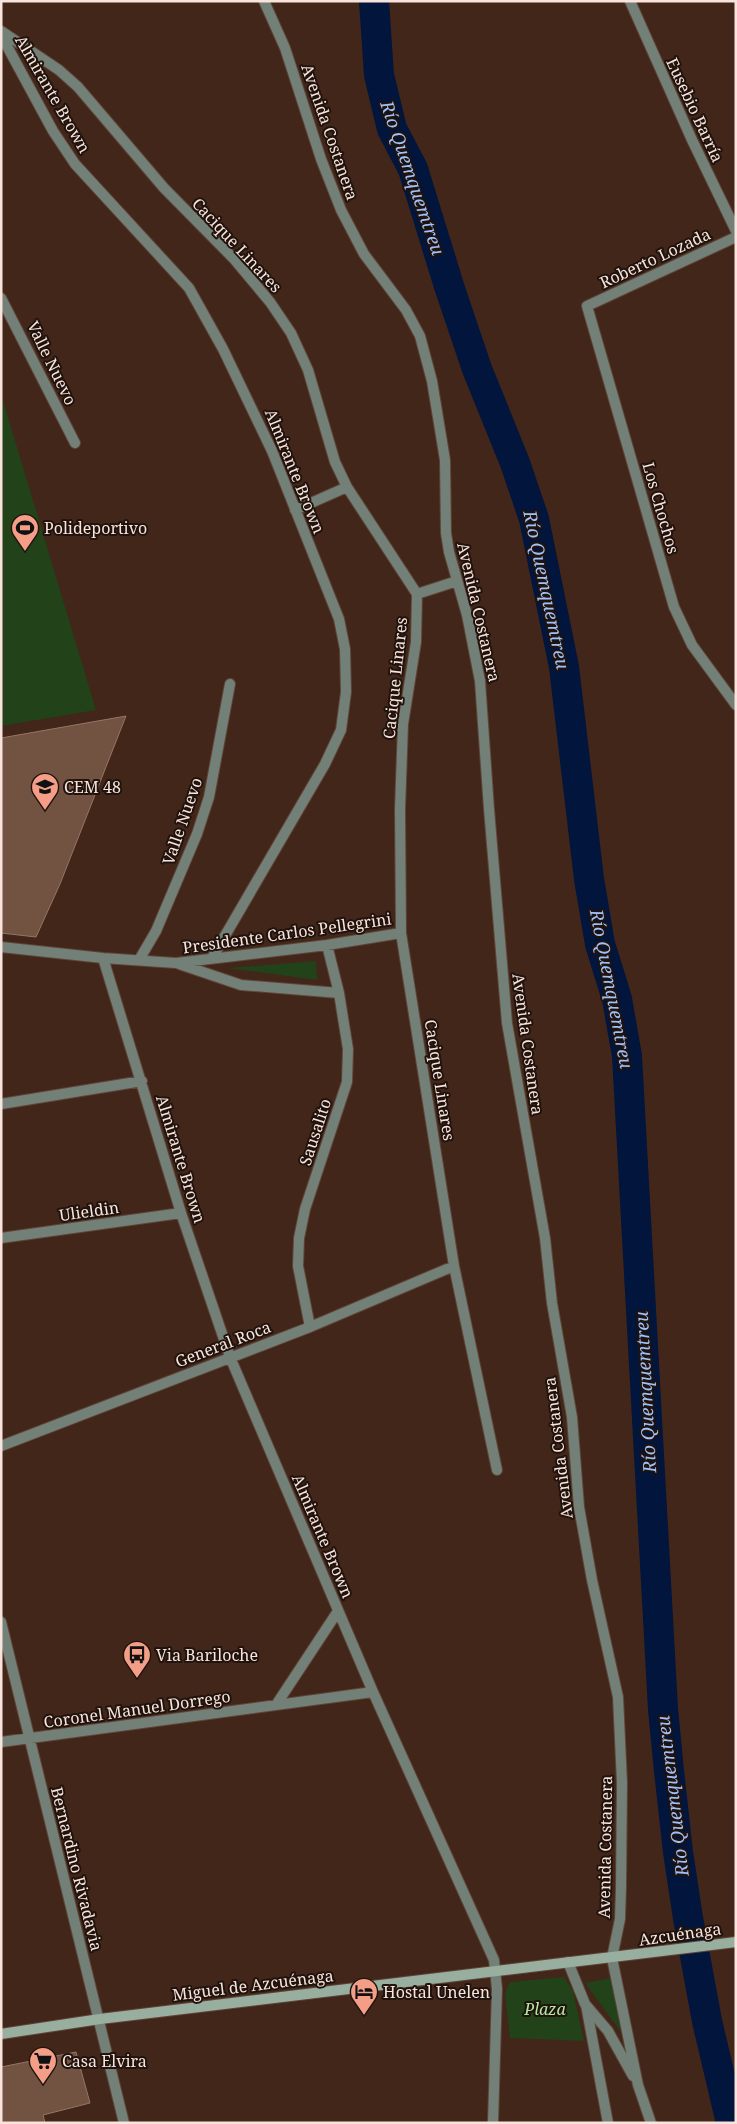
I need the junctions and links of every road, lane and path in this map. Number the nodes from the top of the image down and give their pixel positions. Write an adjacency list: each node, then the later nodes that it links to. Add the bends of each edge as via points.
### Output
1 (264, 1): 11 (street, Avenida Costanera, via 285,48 321,160 341,210 364,254 406,310 420,336 432,381 445,460 446,533)
2 (630, 1): 4 (street, Eusebio Barría)
3 (1, 33): 9 (street, Cacique Linares, via 59,70 78,88 164,188 270,302 291,333 308,370 335,462); 10 (street, Almirante Brown, via 53,131 75,164 189,288 252,407)
4 (736, 231)
5 (736, 237): 7 (street, Roberto Lozada)
6 (1, 298): 8 (street, Valle Nuevo)
7 (587, 306): 14 (street, Los Chochos, via 674,607 692,645)
8 (75, 442)
9 (346, 487): 10 (street); 12 (street, Cacique Linares)
10 (295, 510): 19 (street, Almirante Brown, via 339,619 345,649 346,692 341,730 325,764)
11 (457, 581): 12 (street); 40 (street, Avenida Costanera, via 480,681 507,1024 572,1417 579,1507 618,1697 622,1783 621,1887 620,1919)
12 (418, 594): 15 (street, Cacique Linares, via 416,642 403,724 400,809)
13 (230, 684): 20 (street, Valle Nuevo, via 209,797 197,834 156,930)
14 (736, 705)
15 (402, 933): 16 (street, Presidente Carlos Pellegrini); 27 (street, Cacique Linares)
16 (328, 945): 19 (street, Presidente Carlos Pellegrini); 22 (street, Sausalito)
17 (1, 947): 18 (street, Presidente Carlos Pellegrini)
18 (103, 958): 20 (street, Presidente Carlos Pellegrini); 23 (street, Almirante Brown)
19 (212, 958): 21 (street, Presidente Carlos Pellegrini)
20 (139, 960): 21 (street, Presidente Carlos Pellegrini)
21 (176, 963): 22 (street, Presidente Carlos Pellegrini, via 241,985)
22 (339, 993): 28 (street, Sausalito, via 348,1049 347,1082 305,1209 299,1238 298,1266)
23 (142, 1082): 24 (street); 25 (street, Almirante Brown)
24 (1, 1104)
25 (181, 1213): 26 (street, Ulieldin); 29 (street, Almirante Brown)
26 (1, 1238)
27 (454, 1266): 28 (street, General Roca); 31 (street, Cacique Linares)
28 (310, 1327): 29 (street, General Roca)
29 (230, 1357): 30 (street, General Roca); 32 (street, Almirante Brown)
30 (1, 1446)
31 (497, 1470)
32 (338, 1611): 34 (street, Almirante Brown); 35 (street)
33 (1, 1622): 36 (street, Bernardino Rivadavia)
34 (374, 1692): 35 (street, Coronel Manuel Dorrego); 42 (street, Almirante Brown, via 494,1960)
35 (276, 1705): 36 (street, Coronel Manuel Dorrego)
36 (30, 1738): 37 (street, Coronel Manuel Dorrego); 44 (street, Bernardino Rivadavia)
37 (1, 1742)
38 (736, 1942): 39 (street, Azcuénaga)
39 (629, 1956): 40 (street, Miguel de Azcuénaga)
40 (612, 1958): 41 (street, Miguel de Azcuénaga); 46 (street, Avenida Costanera)
41 (568, 1962): 42 (street, Miguel de Azcuénaga); 43 (street)
42 (494, 1971): 44 (street, Miguel de Azcuénaga); 48 (street, Almirante Brown, via 498,1989)
43 (585, 2004): 46 (street, via 608,2030); 49 (street)
44 (100, 2019): 45 (street, Miguel de Azcuénaga); 47 (street, Bernardino Rivadavia)
45 (1, 2034)
46 (638, 2085): 50 (street, Avenida Costanera)
47 (124, 2123)
48 (493, 2123)
49 (608, 2123)
50 (651, 2123)

